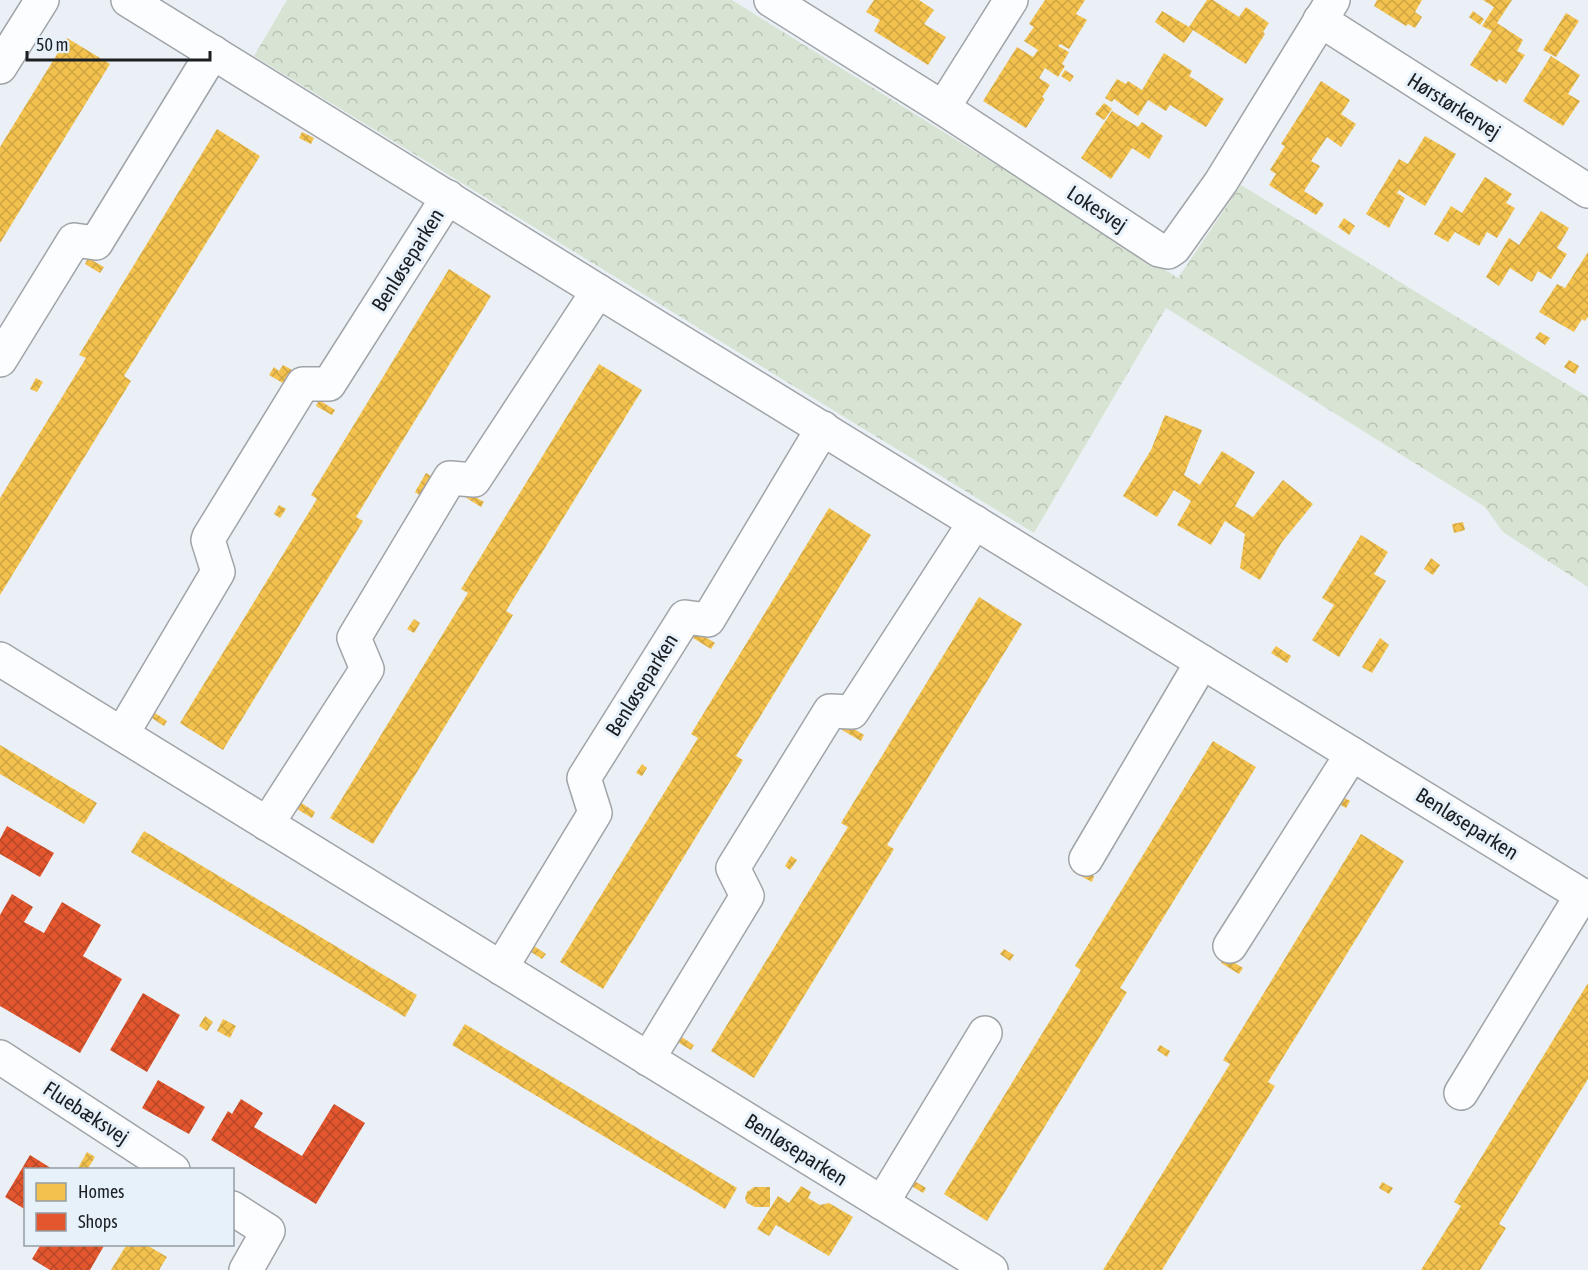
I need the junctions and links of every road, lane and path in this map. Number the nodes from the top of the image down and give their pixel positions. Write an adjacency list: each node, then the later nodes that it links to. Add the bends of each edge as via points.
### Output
1 (42, 0): 7 (street)
2 (128, 0): 6 (street, Benløseparken)
3 (771, 0): 8 (street, Lokesvej)
4 (1011, 0): 8 (street)
5 (1327, 10): 8 (street, Lokesvej, via 1221,182 1168,252 1159,250); 9 (street, Hørstørkervej)
6 (213, 52): 10 (street, Benløseparken); 12 (street, via 96,243 74,240)
7 (0, 67)
8 (943, 108)
9 (1588, 190)
10 (448, 197): 11 (street, Benløseparken); 17 (street, Benløseparken, via 329,384 303,384 208,540 218,572)
11 (598, 291): 13 (street, Benløseparken); 19 (street, via 474,480 450,478 354,638 367,669)
12 (0, 360)
13 (823, 428): 14 (street, Benløseparken); 23 (street, Benløseparken, via 708,620 685,617 584,778 596,813)
14 (975, 522): 16 (street, Benløseparken); 26 (street, via 852,712 830,711 739,858 733,868 747,896)
15 (0, 659): 17 (street, Benløseparken)
16 (1202, 662): 18 (street, Benløseparken); 20 (street)
17 (122, 734): 19 (street, Benløseparken)
18 (1352, 754): 21 (street, Benløseparken); 22 (street)
19 (267, 824): 23 (street, Benløseparken)
20 (1086, 859)
21 (1585, 897): 27 (street, Benløseparken)
22 (1230, 946)
23 (501, 968): 26 (street, Benløseparken)
24 (985, 1033): 29 (street)
25 (0, 1057): 28 (street, Fluebæksvej)
26 (648, 1059): 29 (street, Benløseparken)
27 (1461, 1093)
28 (170, 1168)
29 (882, 1203): 32 (street, Benløseparken)
30 (234, 1209): 31 (street, via 268,1231)
31 (246, 1270)
32 (991, 1270)

